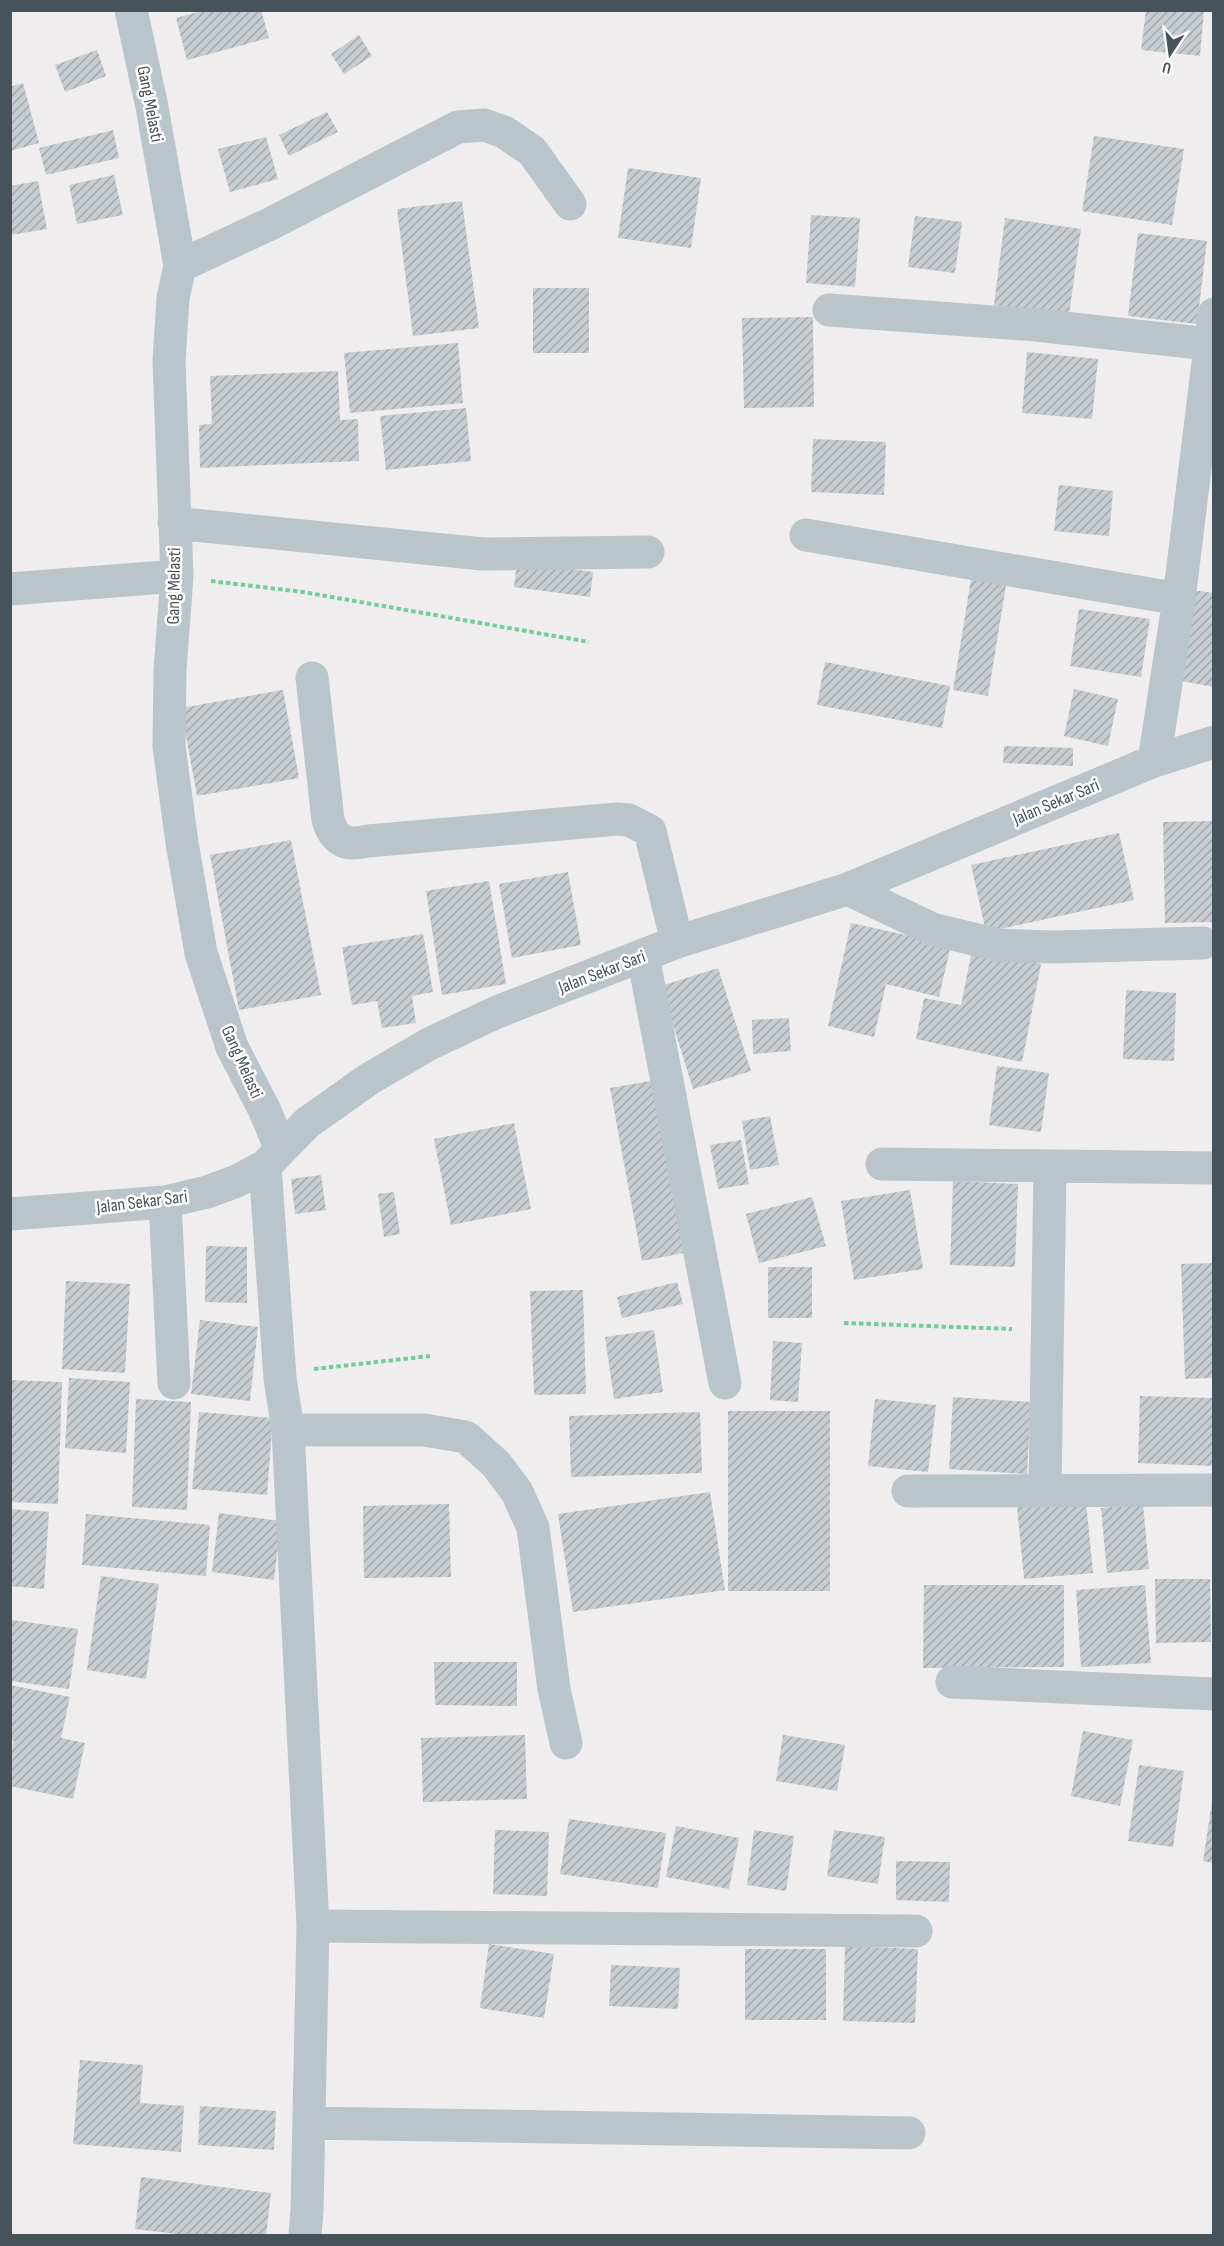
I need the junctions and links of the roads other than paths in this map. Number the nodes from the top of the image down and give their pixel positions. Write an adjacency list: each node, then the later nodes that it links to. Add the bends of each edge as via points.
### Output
1 (131, 10): 3 (street, Gang Melasti)
2 (570, 204): 3 (street, via 532,151 504,132 484,125 458,128)
3 (180, 266): 6 (street, Gang Melasti, via 173,298 169,361)
4 (829, 310): 5 (street, via 1036,325)
5 (1211, 329): 11 (street)
6 (174, 523): 8 (street, via 483,554); 9 (street, Gang Melasti)
7 (806, 535): 11 (street)
8 (648, 552)
9 (177, 576): 10 (street); 19 (street, Gang Melasti, via 170,670 170,746 182,843 201,953 232,1047 264,1109)
10 (10, 590)
11 (1179, 599): 14 (street)
12 (312, 678): 16 (street, via 328,820 339,840 353,845 629,820 650,831)
13 (1214, 742): 14 (street, Jalan Sekar Sari)
14 (1154, 761): 15 (street, Jalan Sekar Sari)
15 (848, 889): 16 (street, Jalan Sekar Sari); 17 (street, via 932,929 998,945)
16 (677, 942): 18 (street, Jalan Sekar Sari)
17 (1203, 943)
18 (643, 956): 19 (street, Jalan Sekar Sari, via 497,1012 429,1044 369,1079 307,1123); 26 (street)
19 (273, 1157): 23 (street, Jalan Sekar Sari, via 237,1181); 27 (street, Gang Melasti, via 280,1378)
20 (882, 1164): 21 (street)
21 (1050, 1168): 22 (street); 28 (street)
22 (1214, 1168)
23 (165, 1202): 24 (street, Jalan Sekar Sari); 25 (street)
24 (10, 1214)
25 (174, 1383)
26 (725, 1383)
27 (288, 1430): 33 (street, via 424,1430 466,1437 496,1464 517,1492 533,1528 554,1689); 34 (street, Gang Melasti)
28 (1045, 1489): 29 (street); 30 (street)
29 (1214, 1490)
30 (908, 1491)
31 (952, 1682): 32 (street)
32 (1214, 1694)
33 (566, 1743)
34 (314, 1926): 35 (street); 36 (street, Gang Melasti)
35 (916, 1931)
36 (309, 2123): 37 (street); 38 (street, Gang Melasti)
37 (909, 2133)
38 (305, 2235)

